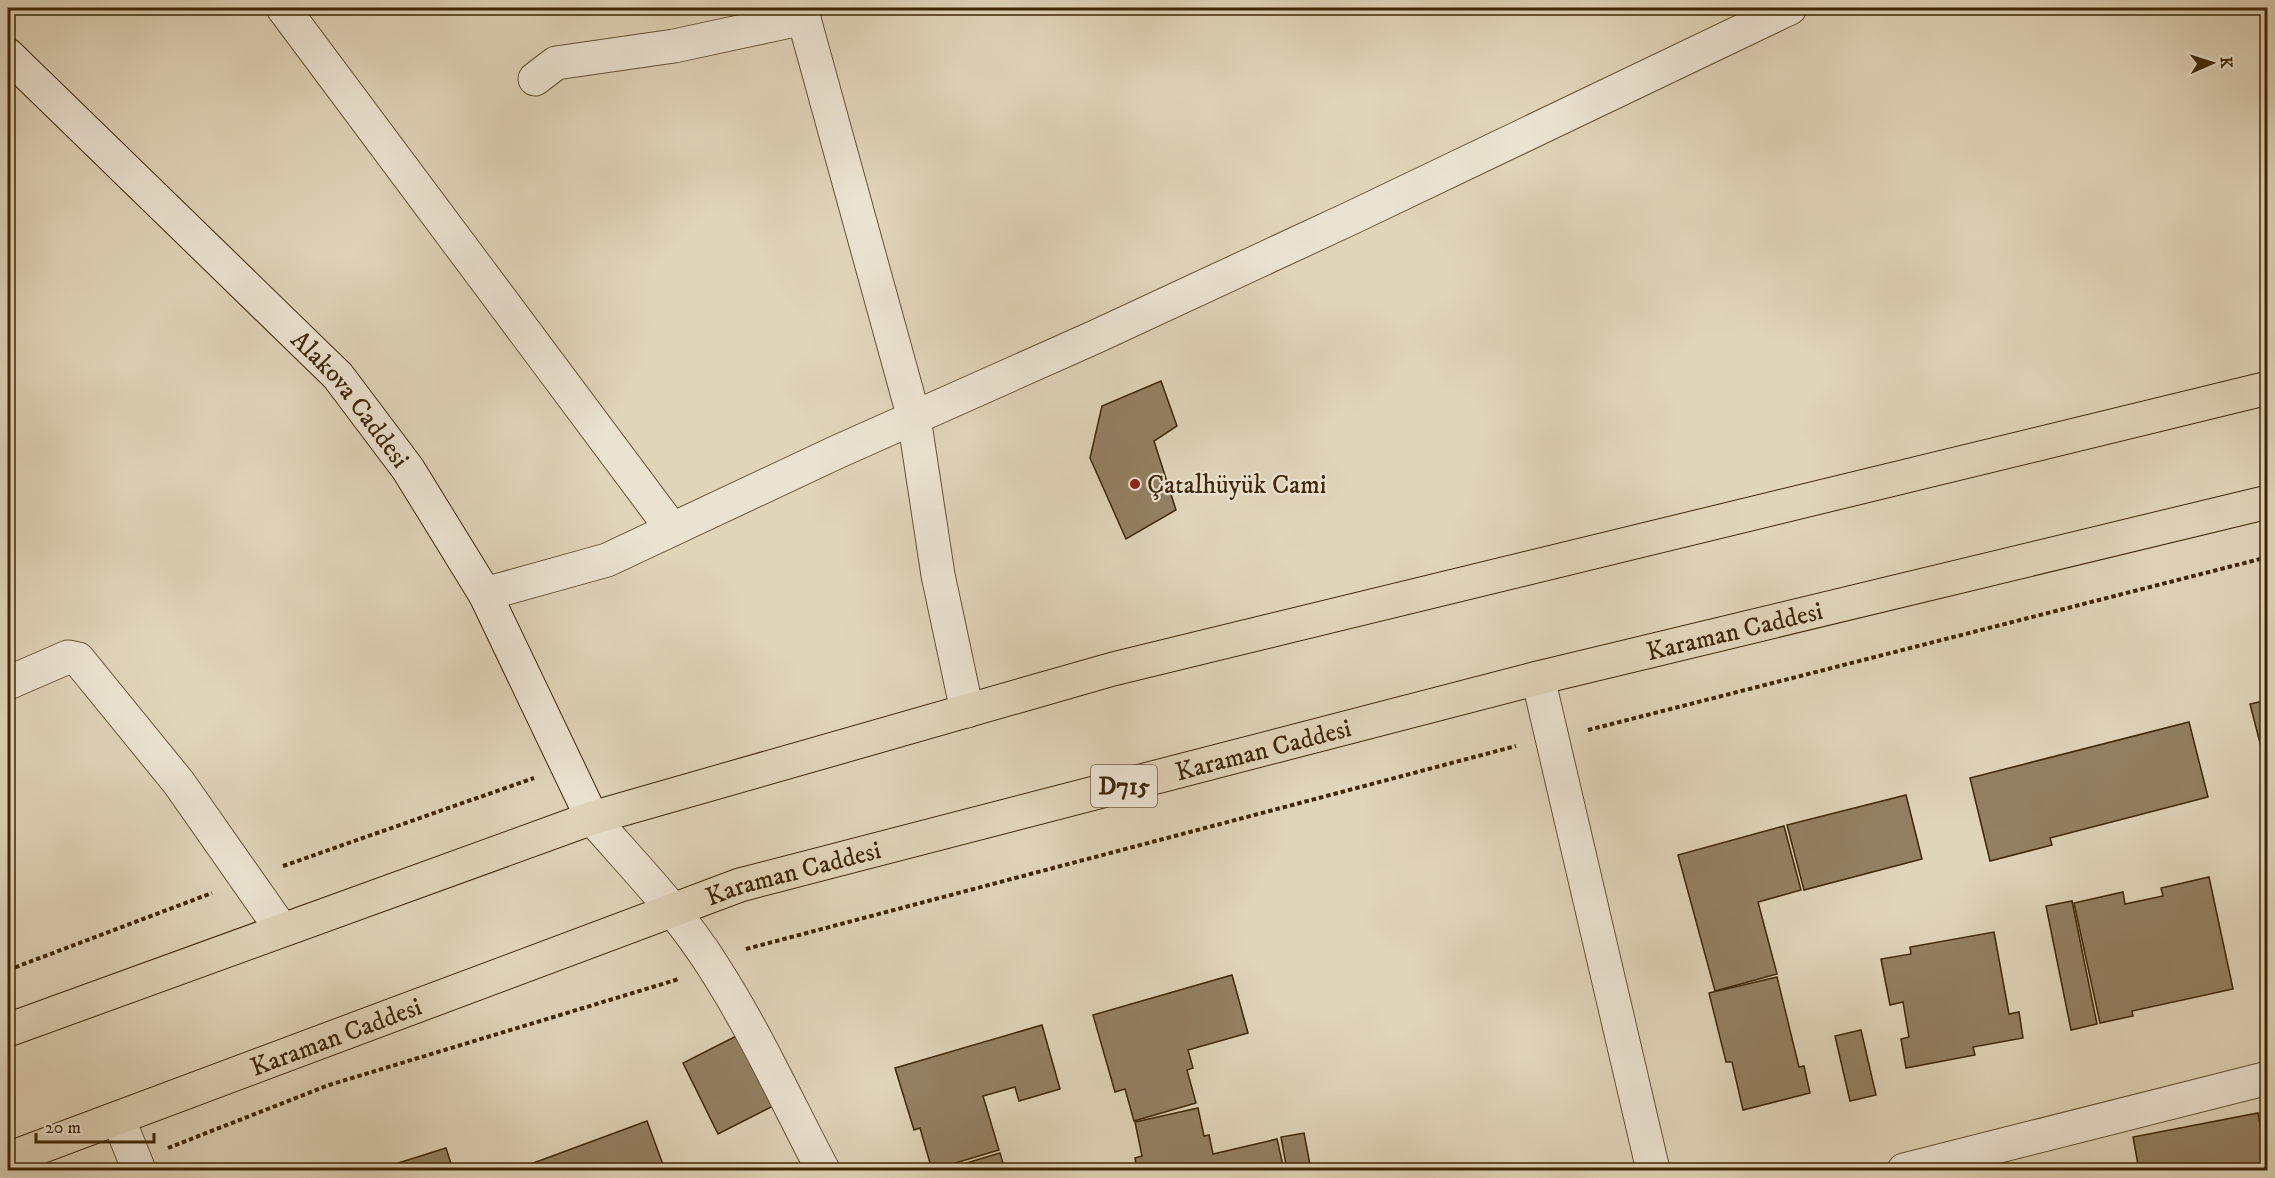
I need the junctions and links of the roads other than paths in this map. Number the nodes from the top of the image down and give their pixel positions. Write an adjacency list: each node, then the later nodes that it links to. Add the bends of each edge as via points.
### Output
1 (283, 8): 9 (street)
2 (1790, 8): 7 (street, via 1095,338)
3 (803, 13): 5 (street, via 674,46 556,63); 7 (street)
4 (8, 55): 10 (street, Alakova Caddesi, via 338,376 408,469)
5 (535, 79)
6 (2268, 388): 13 (highway, via 1113,669)
7 (914, 418): 9 (street); 13 (street, via 938,575)
8 (2268, 502): 11 (highway, Karaman Caddesi / D715)
9 (672, 529): 10 (street, via 607,560)
10 (485, 594): 14 (street, Alakova Caddesi)
11 (1538, 678): 15 (highway, Karaman Caddesi / D715, via 740,885); 23 (street)
12 (8, 683): 16 (street, via 68,657 78,659 179,783)
13 (966, 711): 14 (highway)
14 (592, 818): 15 (street, Alakova Caddesi); 16 (highway)
15 (674, 910): 19 (highway, Karaman Caddesi / D715); 22 (street, Alakova Caddesi, via 730,994)
16 (282, 930): 17 (highway)
17 (8, 1030)
18 (2268, 1078): 24 (street)
19 (118, 1118): 20 (highway, Karaman Caddesi / D715); 21 (street)
20 (8, 1159)
21 (150, 1161)
22 (823, 1170)
23 (1653, 1170)
24 (1904, 1170)

